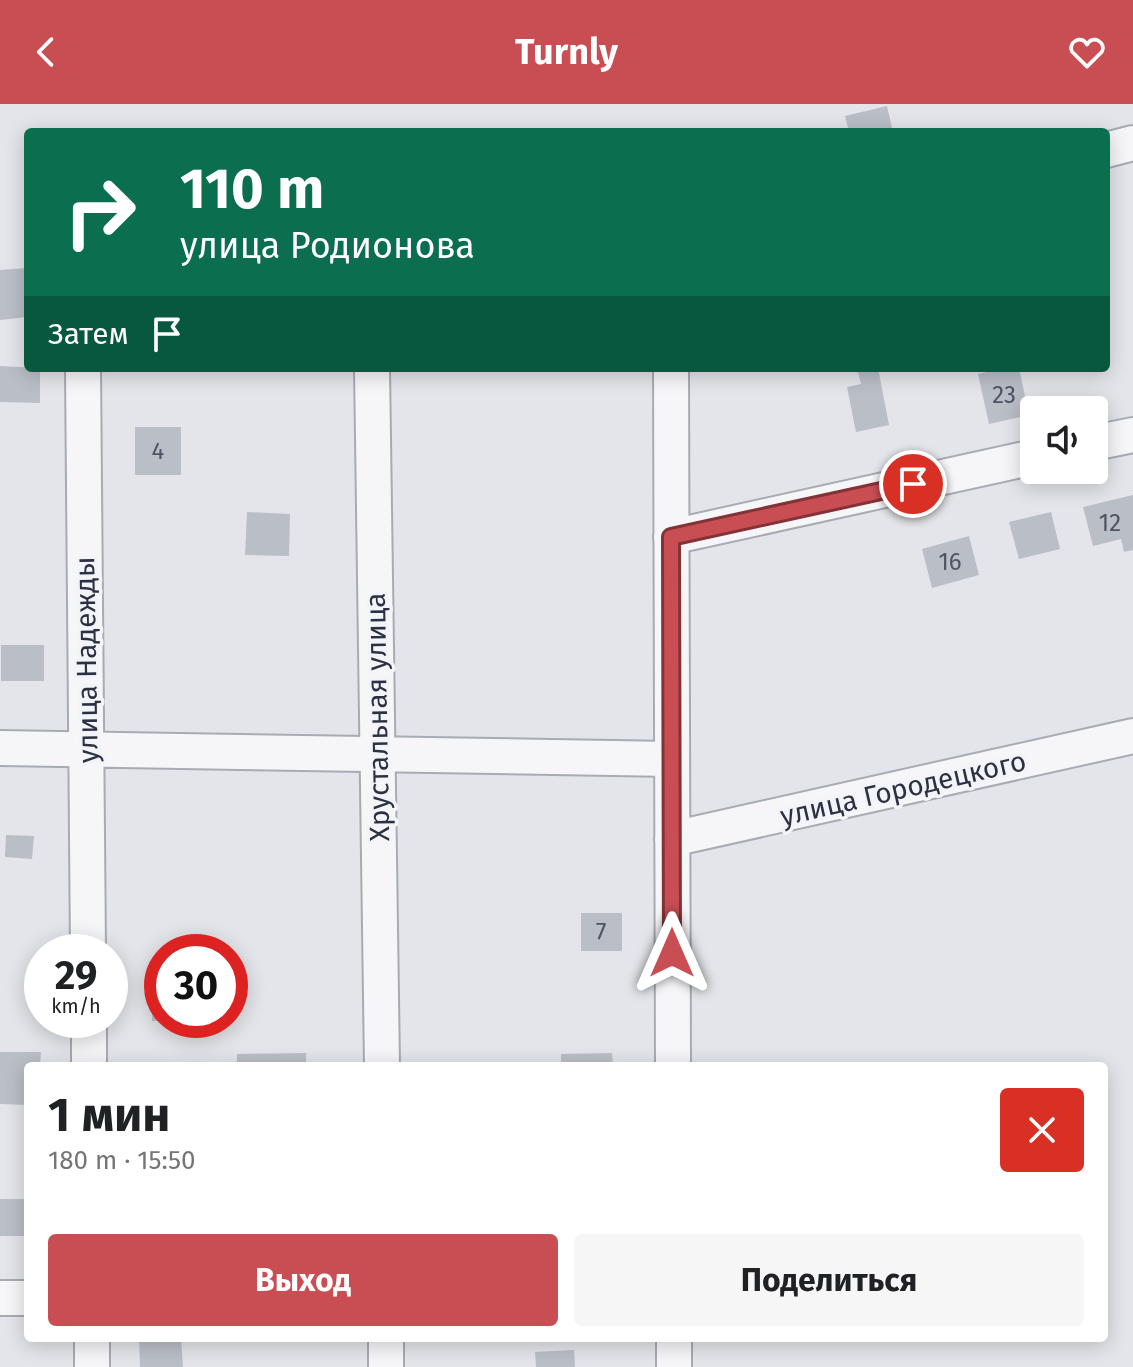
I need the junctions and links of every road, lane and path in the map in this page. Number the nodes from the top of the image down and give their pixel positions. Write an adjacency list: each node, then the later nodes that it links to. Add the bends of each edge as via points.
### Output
1 (1133, 143): 2 (street)
2 (1110, 149)
3 (83, 372): 12 (street, улица Надежды)
4 (372, 372): 13 (street, Хрустальная улица)
5 (671, 372): 9 (street)
6 (1133, 435): 7 (street)
7 (1108, 440)
8 (1020, 460): 9 (street)
9 (671, 537): 14 (street)
10 (1133, 736): 15 (street, улица Городецкого)
11 (0, 748): 12 (street)
12 (86, 749): 13 (street); 16 (street, улица Надежды)
13 (377, 754): 14 (street); 19 (street, Хрустальная улица)
14 (672, 759): 15 (street)
15 (672, 839): 20 (street)
16 (88, 934)
17 (89, 1038): 18 (street)
18 (89, 1062)
19 (382, 1062)
20 (673, 1062)
21 (0, 1298): 22 (street)
22 (24, 1298)
23 (92, 1342): 26 (street)
24 (386, 1342): 27 (street)
25 (674, 1342): 28 (street)
26 (92, 1367)
27 (386, 1367)
28 (674, 1367)

